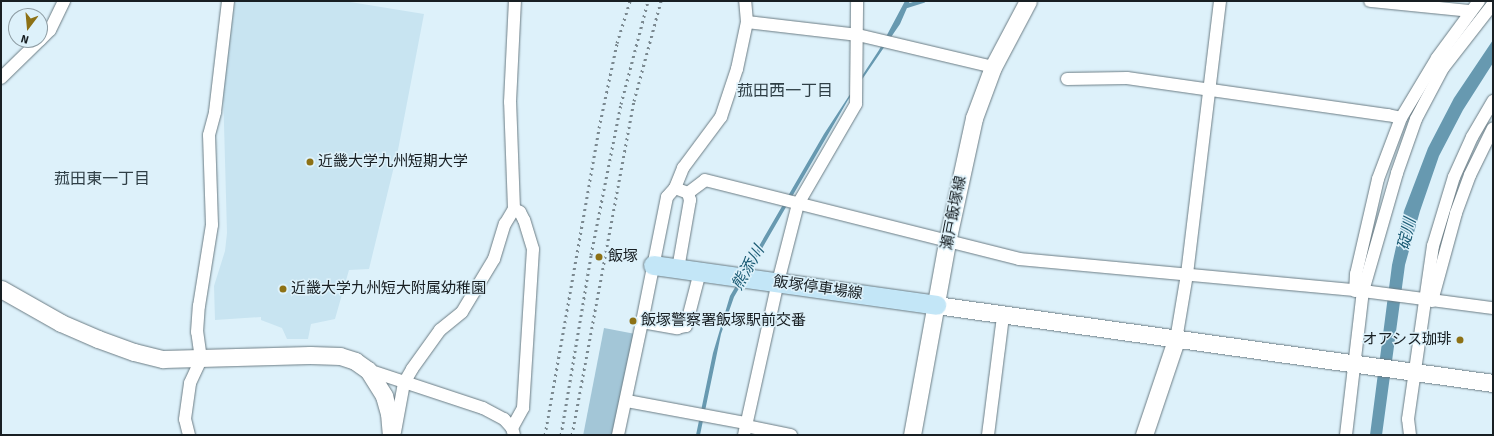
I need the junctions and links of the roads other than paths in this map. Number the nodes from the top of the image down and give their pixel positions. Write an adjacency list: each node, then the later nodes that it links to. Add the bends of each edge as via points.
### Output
1 (64, 1): 13 (street)
2 (228, 1): 41 (street, via 215,112 209,135 212,225 199,306)
3 (515, 1): 26 (street, via 510,102)
4 (744, 1): 12 (street)
5 (857, 1): 14 (street)
6 (1028, 1): 16 (street, 瀬戸飯塚線)
7 (1220, 1): 19 (street)
8 (1370, 1): 11 (street)
9 (1480, 1): 11 (street)
10 (1493, 4): 34 (street, via 1443,68 1416,119)
11 (1471, 11): 21 (street, via 1437,58)
12 (748, 22): 14 (street); 23 (street, via 737,69 721,117 684,168)
13 (48, 32)
14 (858, 34): 16 (street); 25 (street, via 857,98)
15 (32, 48): 17 (street)
16 (993, 67): 27 (street, 瀬戸飯塚線, via 974,118)
17 (1, 78)
18 (1067, 79): 19 (street, via 1127,78)
19 (1209, 89): 21 (street); 31 (street)
20 (1493, 101): 35 (street, via 1472,137 1446,201 1433,246)
21 (1401, 118): 34 (street, via 1378,179 1356,274)
22 (1493, 128): 35 (street, via 1470,175)
23 (675, 188): 24 (street); 28 (street, via 666,196)
24 (688, 193): 25 (street, via 705,180); 29 (street, via 690,205)
25 (796, 204): 27 (street); 32 (street)
26 (514, 209): 45 (street, via 505,224 494,259 462,312 440,330); 50 (street, via 524,220 533,249 522,408)
27 (947, 242): 31 (street, via 1019,259); 36 (street, 瀬戸飯塚線)
28 (653, 265): 29 (main road, 飯塚停車場線); 39 (street)
29 (678, 269): 30 (main road, 飯塚停車場線)
30 (700, 272): 32 (main road, 飯塚停車場線); 39 (street, via 686,326 677,328)
31 (1187, 274): 34 (street); 40 (street)
32 (778, 282): 36 (main road, 飯塚停車場線); 49 (street)
33 (1, 289): 41 (street, via 61,323 134,352 163,359)
34 (1362, 291): 35 (street); 42 (street)
35 (1426, 300): 37 (street); 44 (street)
36 (936, 305): 38 (street); 56 (street, 瀬戸飯塚線)
37 (1493, 308)
38 (1002, 316): 40 (street); 57 (street)
39 (642, 322): 47 (street)
40 (1176, 340): 42 (street); 58 (street)
41 (201, 359): 43 (street, via 340,356 355,361); 51 (street, via 190,383 185,419)
42 (1357, 365): 44 (street); 59 (street)
43 (368, 370): 45 (street); 52 (street, via 384,396 389,413)
44 (1413, 372): 46 (street); 48 (street)
45 (404, 383): 50 (street, via 483,408 504,419); 53 (street)
46 (1493, 384)
47 (627, 400): 49 (street, via 710,416); 54 (street)
48 (1408, 419): 60 (street); 61 (street)
49 (745, 428): 55 (street)
50 (513, 431)
51 (189, 435)
52 (390, 435)
53 (394, 435)
54 (618, 435)
55 (791, 435)
56 (912, 435)
57 (988, 435)
58 (1144, 435)
59 (1346, 435)
60 (1406, 435)
61 (1410, 435)

